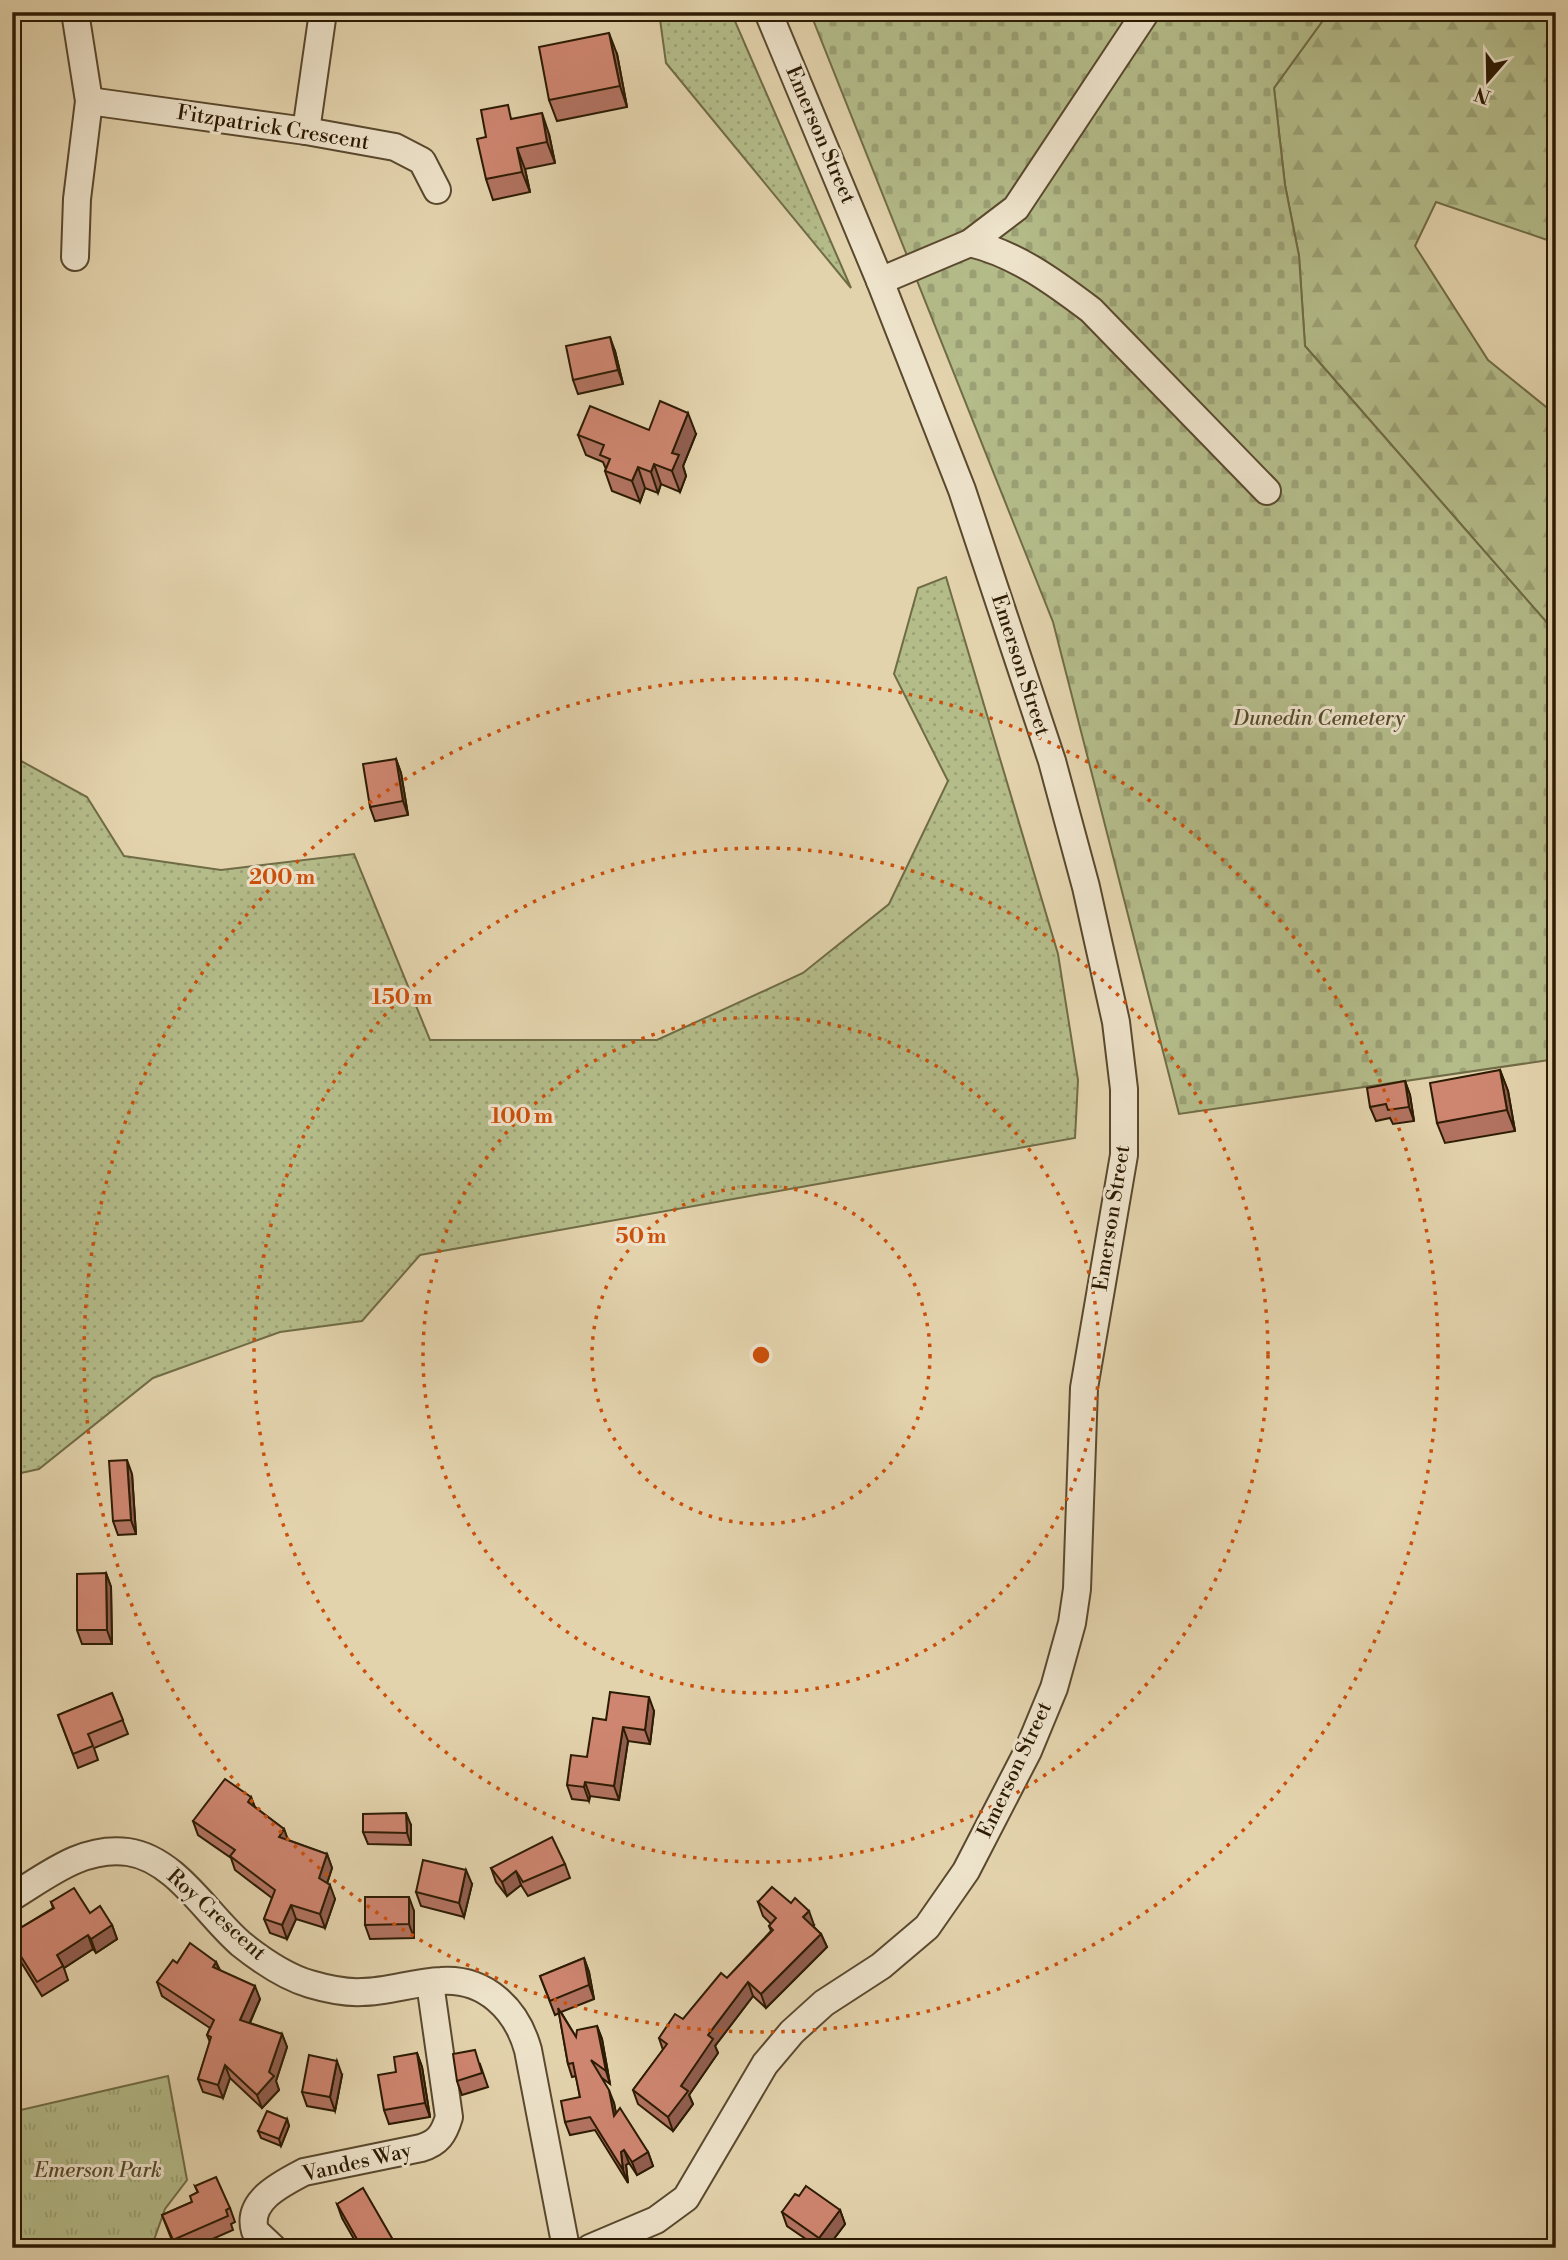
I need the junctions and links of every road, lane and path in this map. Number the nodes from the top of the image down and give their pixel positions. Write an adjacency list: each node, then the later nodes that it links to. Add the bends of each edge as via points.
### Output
1 (75, 12): 5 (street)
2 (323, 12): 6 (street)
3 (768, 12): 10 (street, Emerson Street)
4 (1146, 12): 8 (street, via 1016,208)
5 (89, 101): 6 (street, Fitzpatrick Crescent); 9 (street)
6 (306, 131): 7 (street, Fitzpatrick Crescent, via 410,152 429,171)
7 (437, 190)
8 (970, 243): 10 (street); 11 (street, via 997,250 1091,310)
9 (75, 257)
10 (880, 281): 16 (street, Emerson Street, via 962,490 1052,761 1099,941 1121,1054 1124,1155 1084,1388 1077,1589 1064,1656 1041,1720 949,1899 905,1947 792,2032 765,2064 687,2198 656,2220)
11 (1267, 491)
12 (12, 1898): 13 (street, Roy Crescent, via 77,1859 130,1852 156,1862 241,1944 306,1983 363,1993)
13 (430, 1983): 14 (street, Vandes Way, via 449,2117 441,2137 421,2148 304,2172 287,2181 254,2211 255,2231); 15 (street, Roy Crescent, via 467,1983 491,1993 522,2027)
14 (273, 2248)
15 (566, 2248)
16 (590, 2248)

